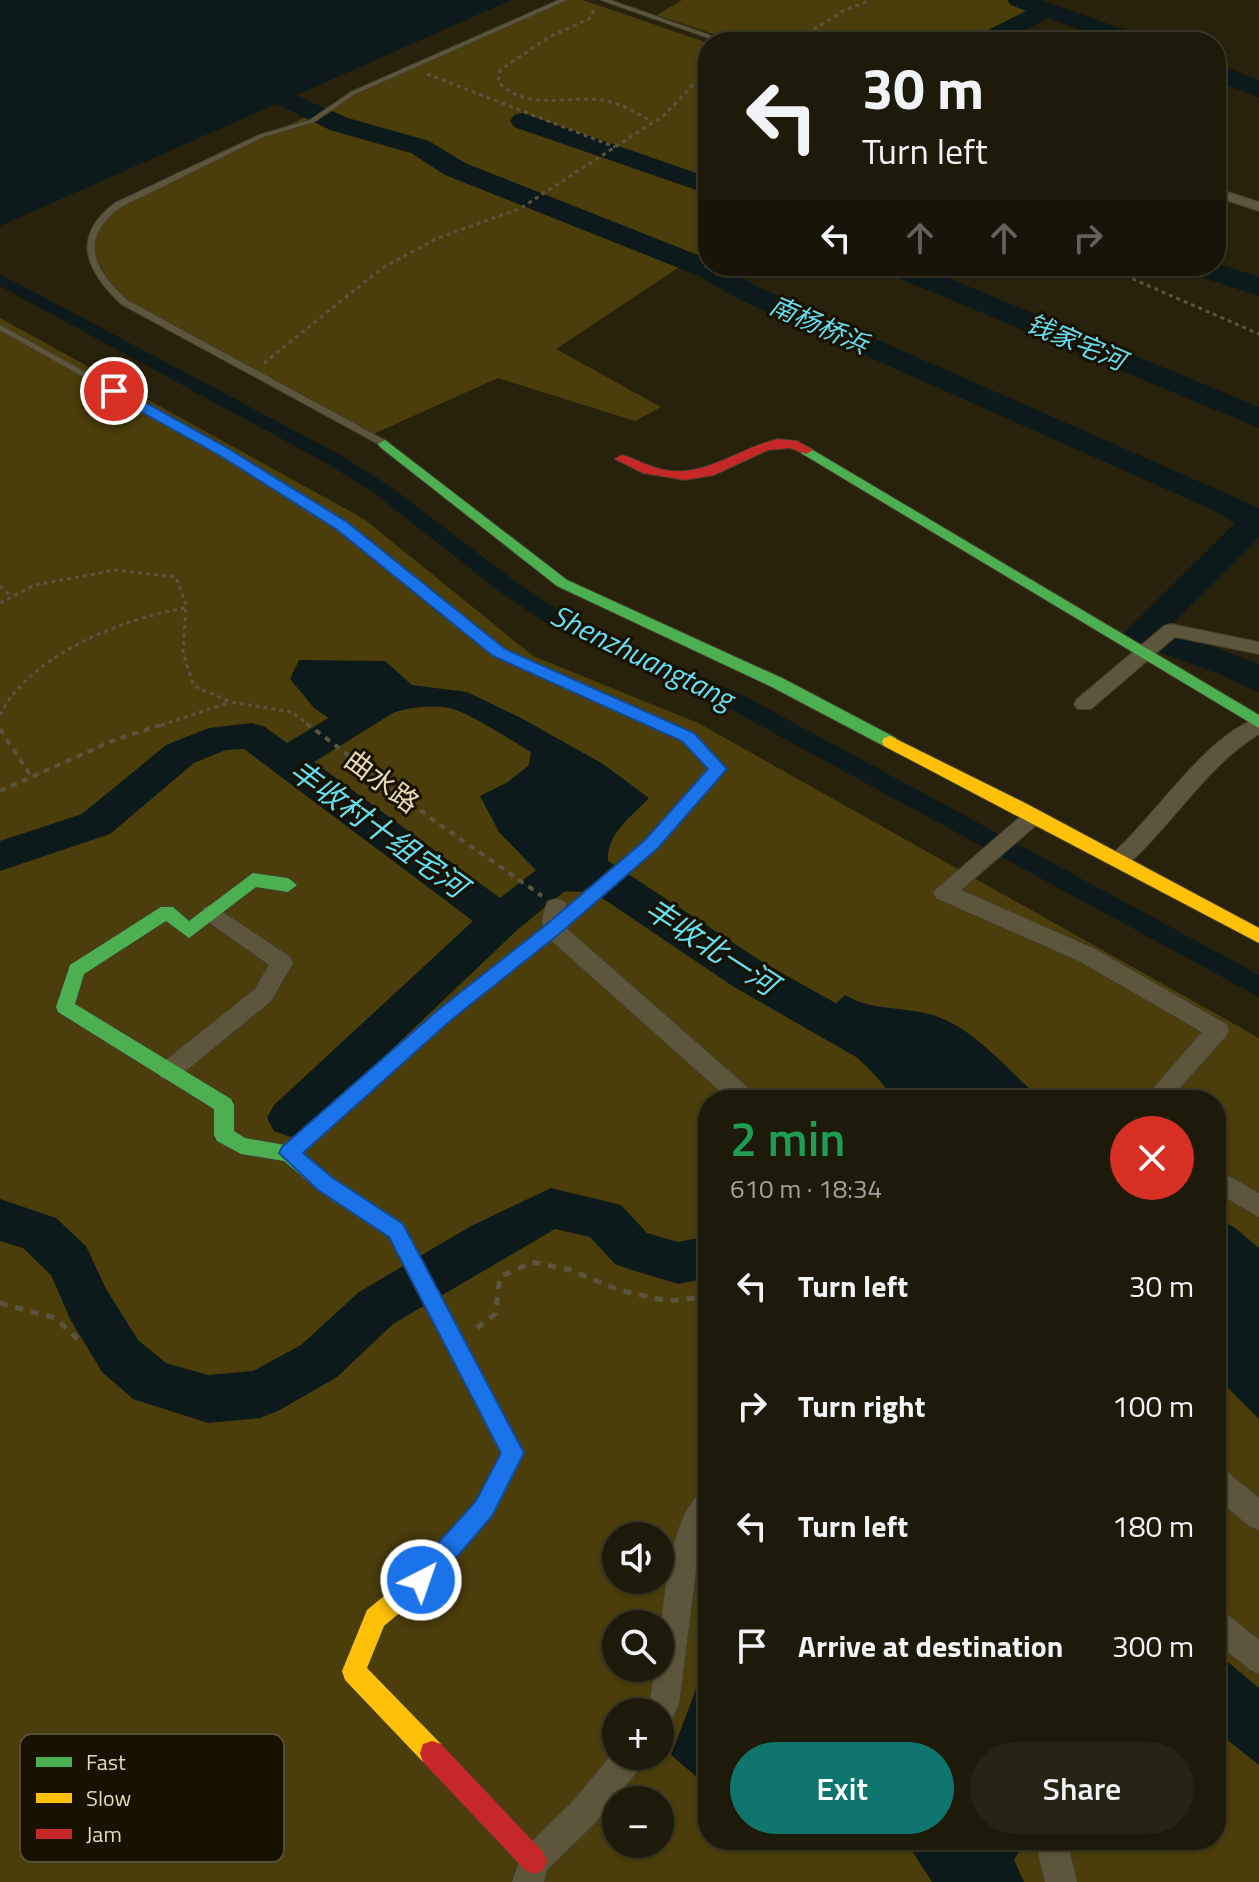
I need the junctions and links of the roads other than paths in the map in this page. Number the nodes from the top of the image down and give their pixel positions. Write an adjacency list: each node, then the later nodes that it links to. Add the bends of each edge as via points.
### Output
1 (564, 0): 7 (lane, via 353,93 312,121 261,136 98,218 91,237 93,260 116,295)
2 (604, 0): 3 (lane)
3 (698, 32)
4 (1226, 195): 5 (street)
5 (1259, 207)
6 (0, 327): 17 (lane, via 224,452 342,525 499,653 688,737 718,769 652,844 589,898)
7 (385, 444): 13 (street, via 562,583 778,683)
8 (622, 459): 10 (street, via 640,468 691,476 753,449 797,444)
9 (1259, 648): 10 (street, via 1171,630)
10 (1146, 650): 11 (street); 12 (street)
11 (1084, 704)
12 (1259, 723): 14 (street, via 1201,770 1167,816)
13 (1031, 818): 14 (street); 21 (street, via 949,888 1087,955 1218,1030)
14 (1119, 860): 18 (street)
15 (288, 885): 16 (street, via 253,880)
16 (212, 913): 19 (street, via 282,963 263,995); 19 (street, via 189,931 167,912 76,970 65,1007)
17 (555, 918): 20 (street); 22 (lane)
18 (1259, 936)
19 (169, 1071): 22 (street, via 224,1105 224,1135 241,1146)
20 (736, 1090)
21 (1164, 1090)
22 (289, 1153): 33 (street, via 396,1231 513,1453 484,1509 421,1580 375,1618 354,1671)
23 (1226, 1185): 24 (street)
24 (1259, 1206)
25 (1226, 1488): 26 (street)
26 (1259, 1516)
27 (698, 1517): 30 (street, via 679,1579)
28 (1226, 1631): 29 (street)
29 (1259, 1659)
30 (665, 1698)
31 (619, 1770): 33 (street)
32 (1053, 1850): 34 (street)
33 (531, 1872)
34 (1061, 1882)

